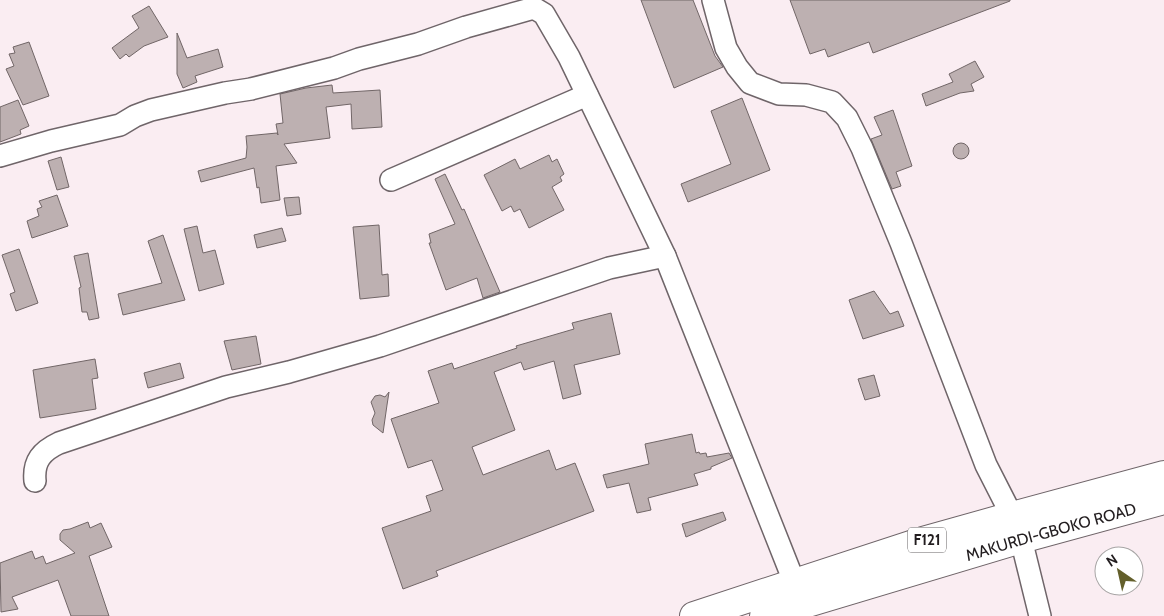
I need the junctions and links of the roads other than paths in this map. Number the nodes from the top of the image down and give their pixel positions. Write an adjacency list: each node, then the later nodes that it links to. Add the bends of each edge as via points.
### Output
1 (713, 0): 10 (street, via 726,48 750,83 779,94 832,102 847,118 862,148 986,465)
2 (546, 7): 3 (street); 4 (street, via 466,26 418,44 334,68 151,110 120,125 50,140)
3 (587, 95): 5 (street); 6 (street)
4 (0, 156)
5 (391, 180)
6 (666, 256): 8 (street, via 609,268 380,346 226,387 59,443 42,454 36,467); 11 (street)
7 (1164, 475): 10 (main road, F121)
8 (35, 481)
9 (1164, 500): 10 (main road, MAKURDI-GBOKO ROAD / F121)
10 (1016, 528): 11 (main road, F121, via 923,542); 13 (main road, MAKURDI-GBOKO ROAD / F121); 14 (street)
11 (795, 584): 12 (main road, F121)
12 (694, 616)
13 (764, 616)
14 (1040, 616)

